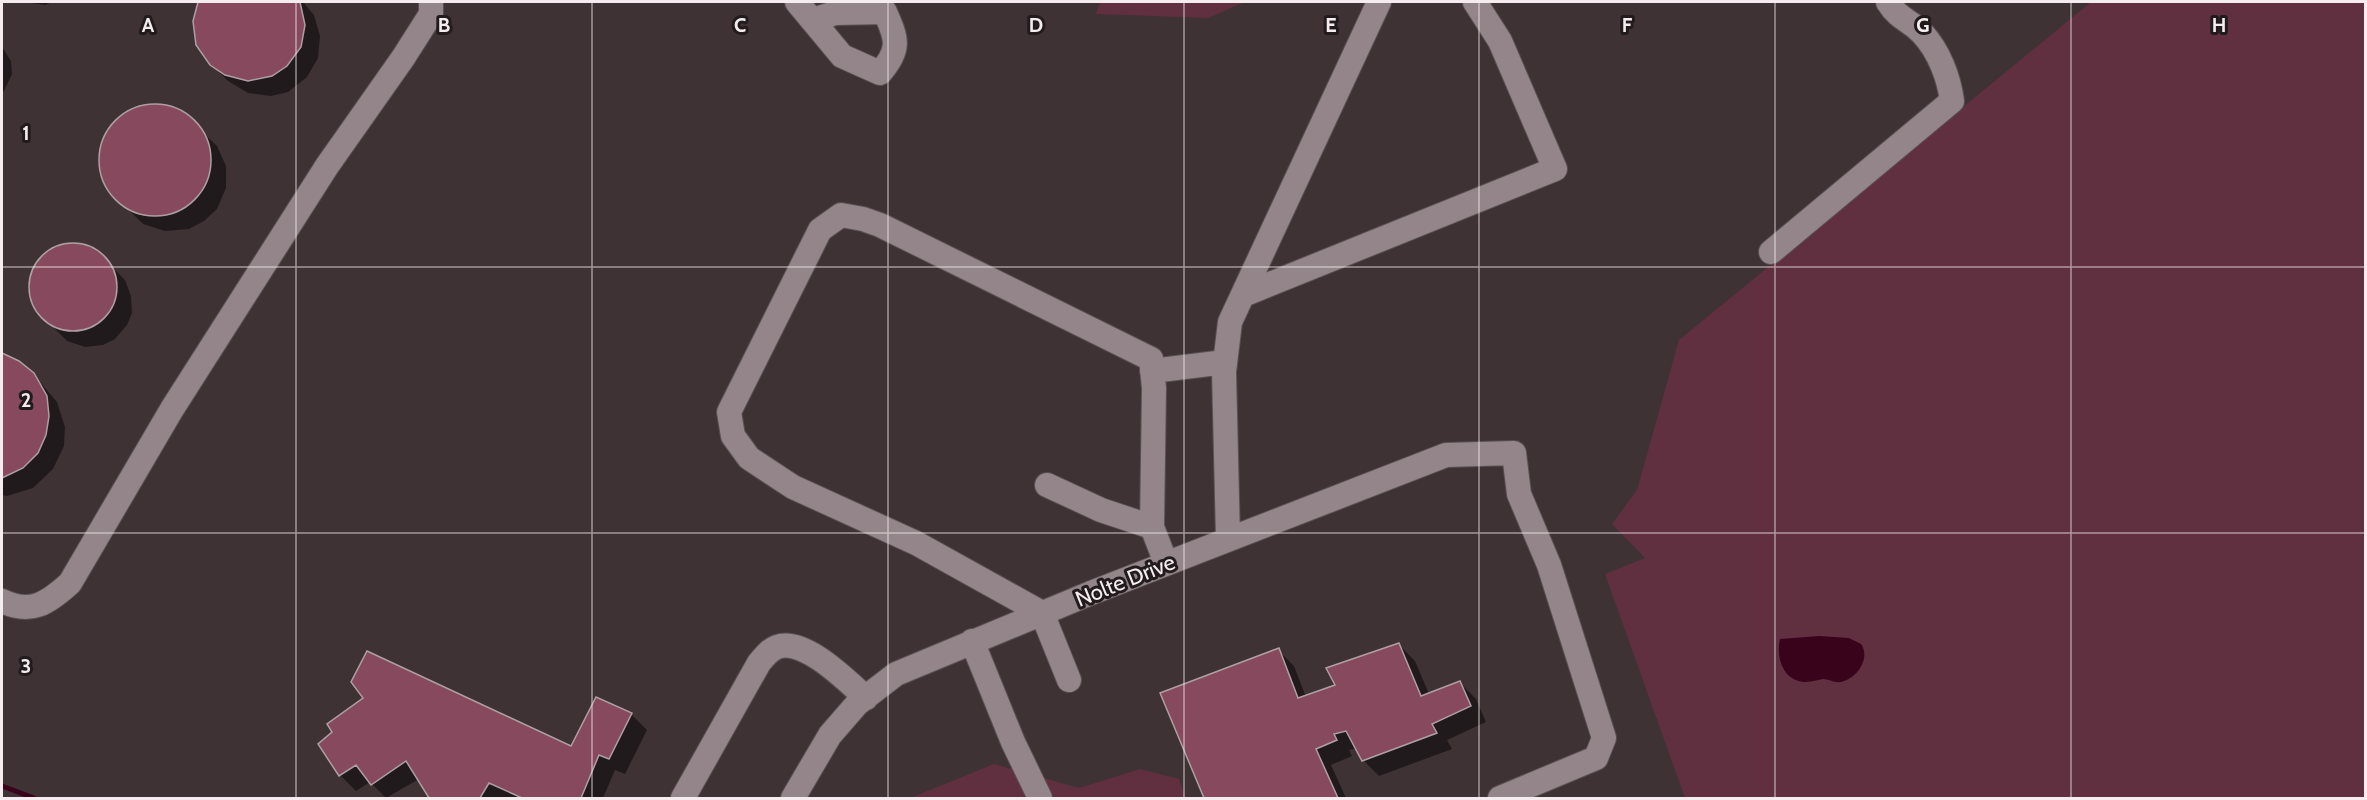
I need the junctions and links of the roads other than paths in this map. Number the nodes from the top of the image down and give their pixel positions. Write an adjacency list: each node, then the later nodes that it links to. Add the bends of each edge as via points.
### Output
1 (431, 2): 15 (street, via 431,14 327,166 172,409 70,583 53,599 34,607 16,608)
2 (797, 2): 6 (street)
3 (1379, 2): 8 (street)
4 (1475, 2): 8 (street, via 1500,41 1555,170)
5 (1888, 2): 7 (street, via 1897,16 1922,33 1949,77 1952,101)
6 (813, 20)
7 (1771, 252)
8 (1243, 295): 9 (street, via 1230,322)
9 (1225, 362): 10 (street); 13 (street)
10 (1152, 371): 12 (street); 16 (street, via 1151,359 880,225 841,215 819,230 729,412 733,436 749,458 793,487 916,543)
11 (1047, 485): 12 (street, via 1101,510)
12 (1152, 527): 14 (street)
13 (1228, 539): 14 (street, Nolte Drive); 23 (street, Nolte Drive, via 1446,455 1514,453 1519,494 1550,565 1604,738 1596,758)
14 (1166, 563): 16 (street, Nolte Drive)
15 (2, 601)
16 (1042, 613): 17 (street, Nolte Drive); 18 (street)
17 (972, 641): 19 (street, Nolte Drive, via 896,674); 22 (street)
18 (1069, 680)
19 (866, 698): 20 (street, via 816,657 803,650 778,646 759,663); 21 (street, Nolte Drive, via 830,735)
20 (684, 798)
21 (793, 798)
22 (1040, 798)
23 (1500, 798)

